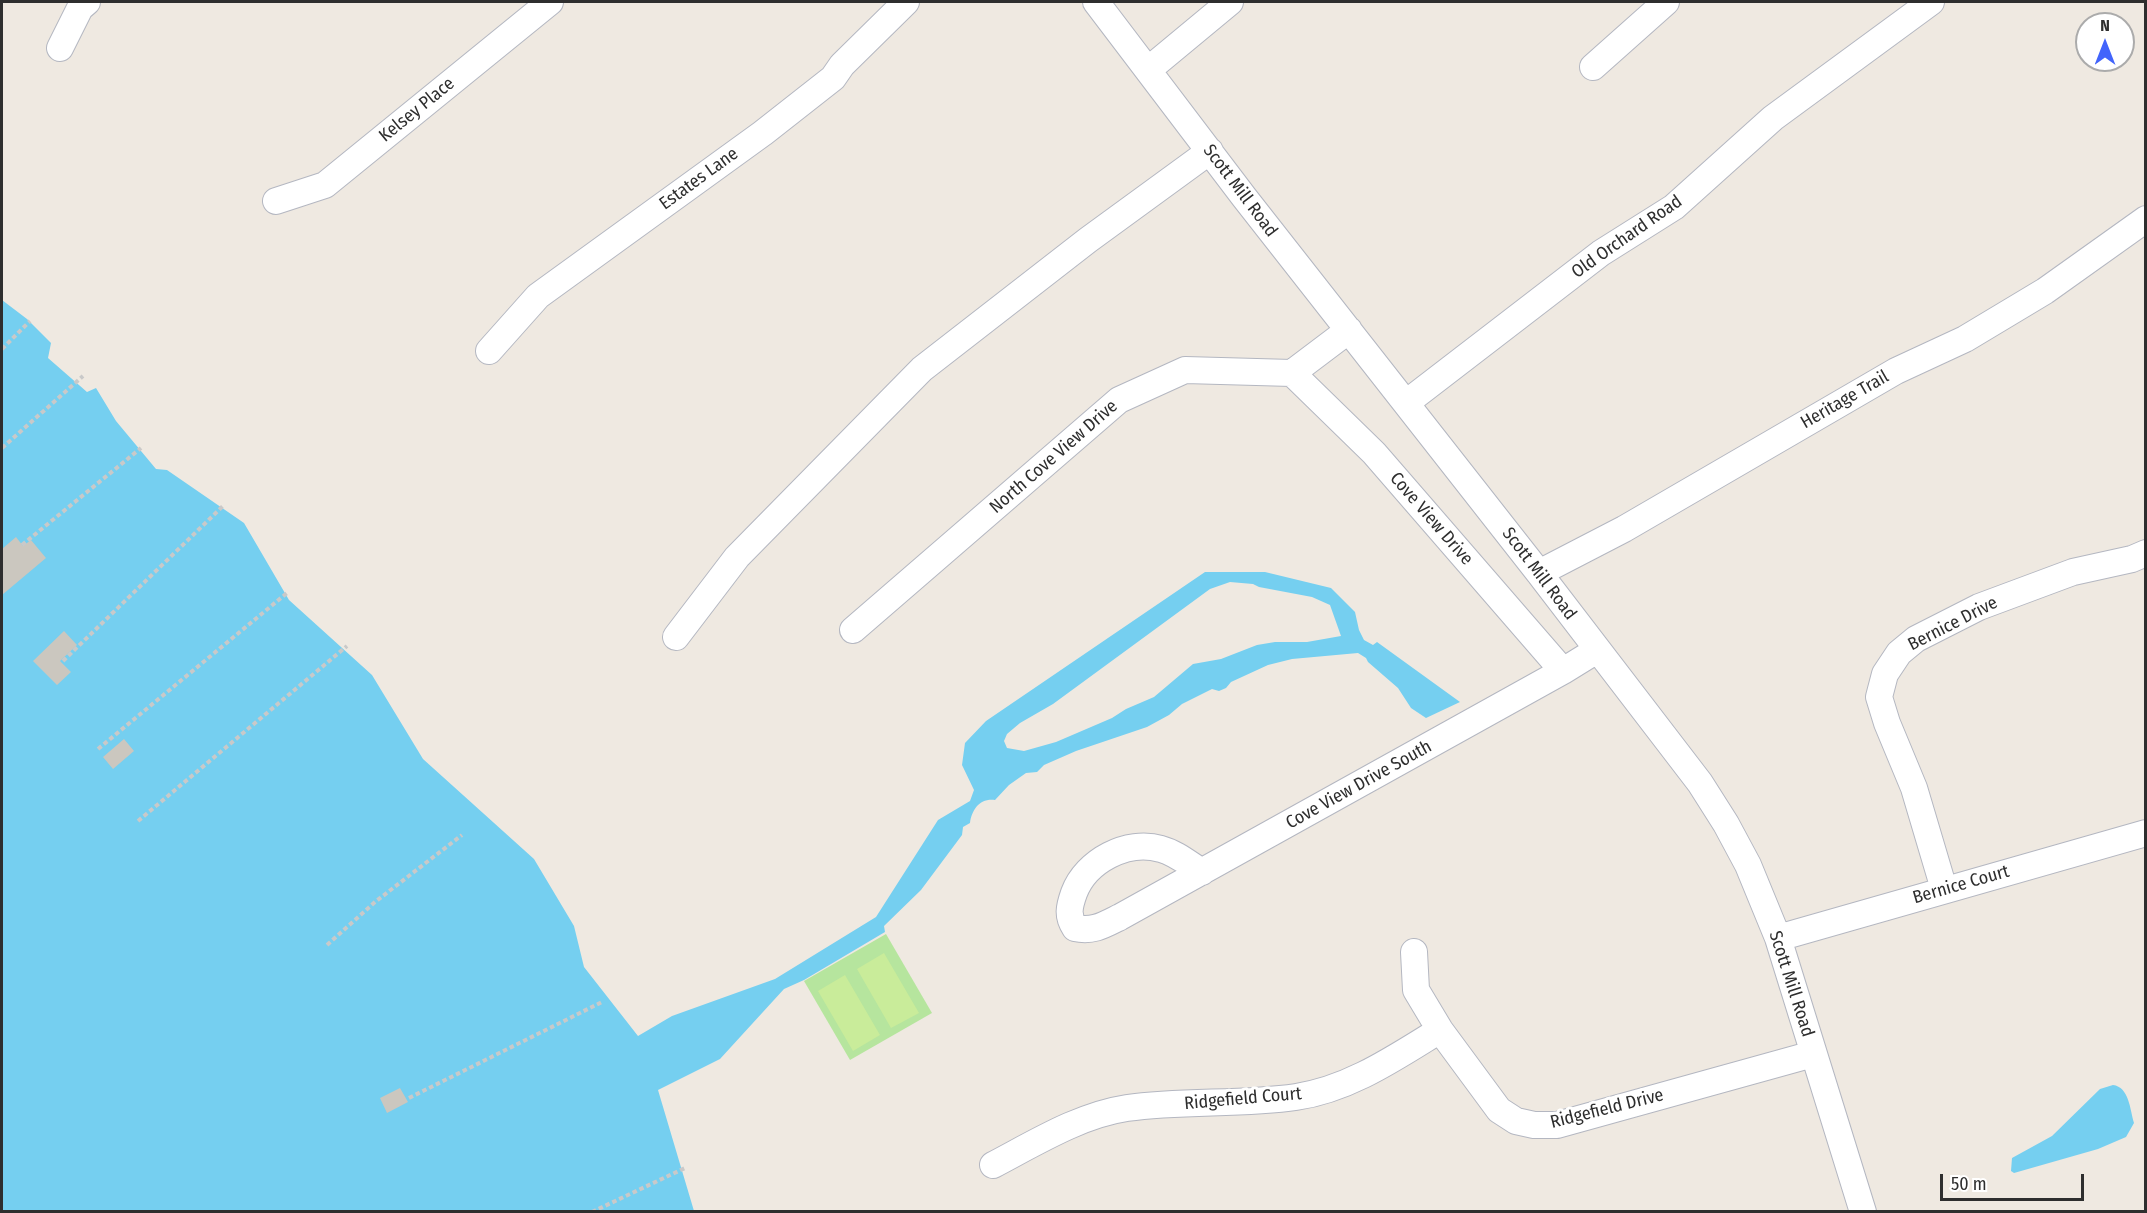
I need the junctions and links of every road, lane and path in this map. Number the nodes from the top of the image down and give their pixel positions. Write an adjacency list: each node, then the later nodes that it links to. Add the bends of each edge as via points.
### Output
1 (87, 2): 8 (street)
2 (550, 2): 12 (street, Kelsey Place, via 325,185)
3 (906, 2): 17 (street, Estates Lane, via 833,78 538,296)
4 (1096, 2): 10 (street, Scott Mill Road)
5 (1230, 2): 10 (street)
6 (1666, 2): 9 (street)
7 (1931, 2): 20 (street, Old Orchard Road, via 1773,118 1674,207 1601,253)
8 (60, 48)
9 (1593, 67)
10 (1148, 70): 11 (street, Scott Mill Road)
11 (1210, 152): 15 (street, Scott Mill Road); 29 (street, via 1088,240 922,369 737,557)
12 (276, 201)
13 (2145, 219): 26 (street, Heritage Trail, via 2045,291 1965,339 1896,370 1624,529)
14 (30, 321): 16 (path)
15 (1349, 330): 18 (street); 20 (street, Scott Mill Road)
16 (2, 349)
17 (489, 351)
18 (1292, 373): 28 (street, North Cove View Drive, via 1185,370 1119,400); 33 (street, Cove View Drive, via 1374,453)
19 (83, 376): 21 (path)
20 (1406, 403): 26 (street, Scott Mill Road)
21 (2, 448)
22 (141, 448): 24 (path)
23 (223, 506): 32 (path)
24 (22, 545)
25 (2145, 553): 39 (street, Bernice Drive, via 2073,572 1979,607 1916,639 1899,653 1885,674 1879,697 1914,788)
26 (1539, 573): 31 (street, Scott Mill Road)
27 (287, 593): 34 (path)
28 (853, 630)
29 (675, 637)
30 (347, 646): 35 (path)
31 (1597, 650): 33 (street, Cove View Drive South); 40 (street, Scott Mill Road, via 1721,816 1748,865)
32 (63, 661)
33 (1563, 671): 38 (street, Cove View Drive South)
34 (98, 749)
35 (138, 821)
36 (2145, 833): 39 (street, Bernice Court)
37 (462, 835): 41 (path, via 375,902)
38 (1202, 872): 38 (street, Cove View Drive South, via 1097,929 1075,928 1069,918 1079,880 1104,858 1121,850 1162,849)
39 (1944, 889): 40 (street, Bernice Court)
40 (1778, 938): 45 (street, Scott Mill Road)
41 (327, 945)
42 (1414, 952): 44 (street, via 1416,990)
43 (602, 1002): 46 (path)
44 (1440, 1030): 45 (street, Ridgefield Drive, via 1499,1110 1516,1121 1534,1125 1557,1125); 47 (street, Ridgefield Court, via 1378,1068 1339,1085 1297,1097 1126,1108 1072,1124)
45 (1813, 1054): 49 (street, Scott Mill Road)
46 (409, 1098)
47 (993, 1165)
48 (685, 1168): 50 (path)
49 (1858, 1210)
50 (592, 1212)

